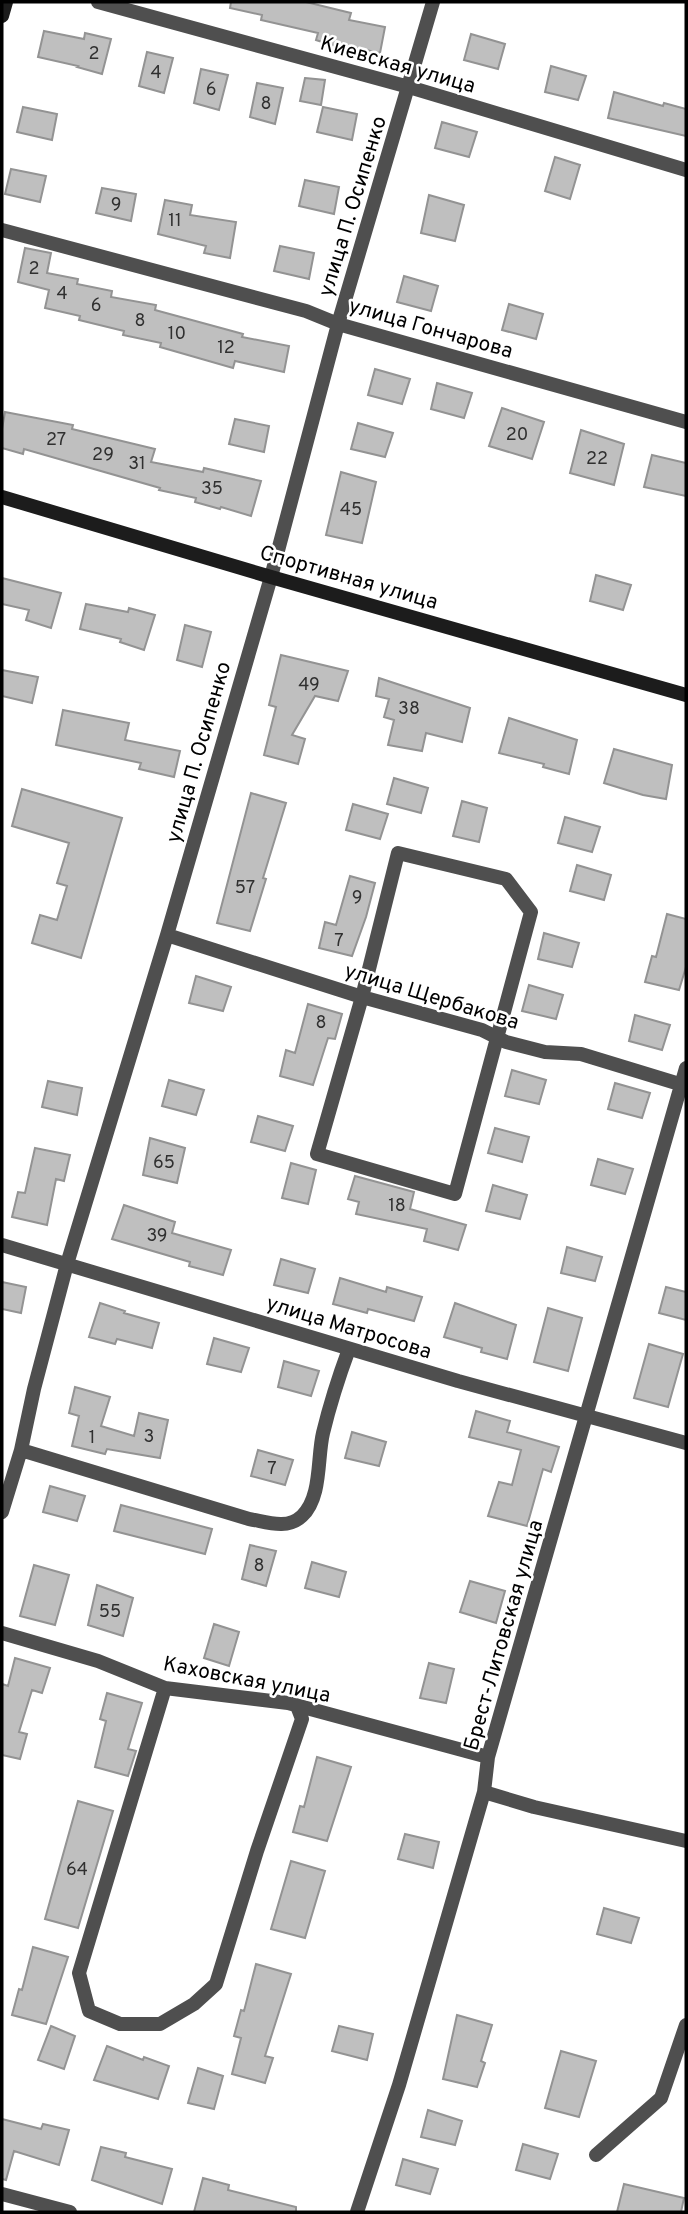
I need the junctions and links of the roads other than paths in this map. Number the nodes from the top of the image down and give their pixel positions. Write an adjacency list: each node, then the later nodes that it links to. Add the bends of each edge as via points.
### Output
1 (6, 2): 4 (street)
2 (98, 2): 5 (street, Киевская улица)
3 (433, 2): 5 (street, улица П. Осипенко)
4 (2, 16)
5 (409, 87): 6 (street, Киевская улица); 8 (street, улица П. Осипенко)
6 (686, 170)
7 (2, 230): 8 (street, улица Гончарова, via 306,311)
8 (338, 324): 9 (street, улица Гончарова); 11 (street, улица П. Осипенко)
9 (686, 422)
10 (2, 497): 11 (street, Спортивная улица)
11 (271, 577): 12 (street, Спортивная улица); 13 (street, улица П. Осипенко)
12 (686, 695)
13 (167, 935): 14 (street, улица Щербакова); 19 (street, улица П. Осипенко)
14 (362, 997): 15 (street, улица Щербакова); 15 (street, via 398,853 506,879 531,912); 15 (street, via 317,1154 455,1194)
15 (497, 1038): 17 (street, улица Щербакова, via 545,1052 581,1054)
16 (686, 1068): 17 (street, Брест-Литовская улица)
17 (684, 1086): 21 (street, Брест-Литовская улица)
18 (2, 1245): 19 (street, улица Матросова)
19 (67, 1264): 20 (street, улица Матросова); 23 (street, улица П. Осипенко)
20 (349, 1349): 21 (street, улица Матросова); 23 (street, via 322,1436 311,1504 292,1522 281,1525 249,1519)
21 (587, 1415): 22 (street, улица Матросова); 28 (street, Брест-Литовская улица)
22 (686, 1443)
23 (21, 1450): 24 (street, улица П. Осипенко)
24 (2, 1512)
25 (2, 1633): 26 (street, Каховская улица, via 97,1661)
26 (165, 1688): 27 (street, Каховская улица); 27 (street, via 79,1973 89,2011 120,2024 160,2024 216,1984 302,1719)
27 (297, 1706): 28 (street, Каховская улица)
28 (488, 1757): 29 (street, Брест-Литовская улица)
29 (484, 1792): 30 (street); 35 (street, Брест-Литовская улица)
30 (686, 1841)
31 (686, 2025): 32 (street, via 662,2098)
32 (596, 2155)
33 (2, 2194): 34 (street)
34 (70, 2212)
35 (357, 2212)

